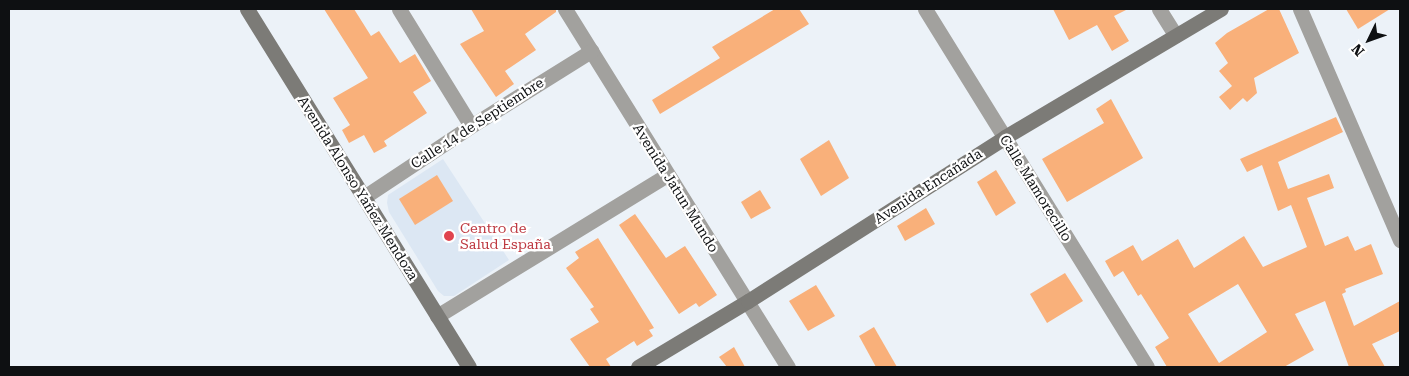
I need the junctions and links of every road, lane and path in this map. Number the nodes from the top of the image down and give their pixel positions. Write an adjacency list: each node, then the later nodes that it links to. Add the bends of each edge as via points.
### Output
1 (247, 9): 13 (main road, Avenida Alonso Yañez Mendoza)
2 (399, 9): 10 (street)
3 (565, 9): 9 (street, Avenida Jatun Mundo)
4 (925, 9): 11 (street, Calle Mamorecillo)
5 (1159, 9): 8 (street)
6 (1221, 9): 8 (main road, Avenida Encañada)
7 (1300, 9): 14 (street)
8 (1175, 36): 11 (main road, Avenida Encañada)
9 (591, 51): 10 (street, Calle 14 de Septiembre); 12 (street, Avenida Jatun Mundo)
10 (471, 126): 13 (street, Calle 14 de Septiembre)
11 (1005, 137): 15 (main road, Avenida Encañada); 20 (street, Calle Mamorecillo)
12 (667, 175): 15 (street, Avenida Jatun Mundo); 16 (street)
13 (364, 197): 16 (main road, Avenida Alonso Yañez Mendoza)
14 (1400, 240)
15 (748, 301): 18 (main road, Avenida Encañada); 19 (street, Avenida Jatun Mundo)
16 (437, 316): 17 (main road, Avenida Alonso Yañez Mendoza)
17 (469, 367)
18 (638, 367)
19 (788, 367)
20 (1146, 367)

